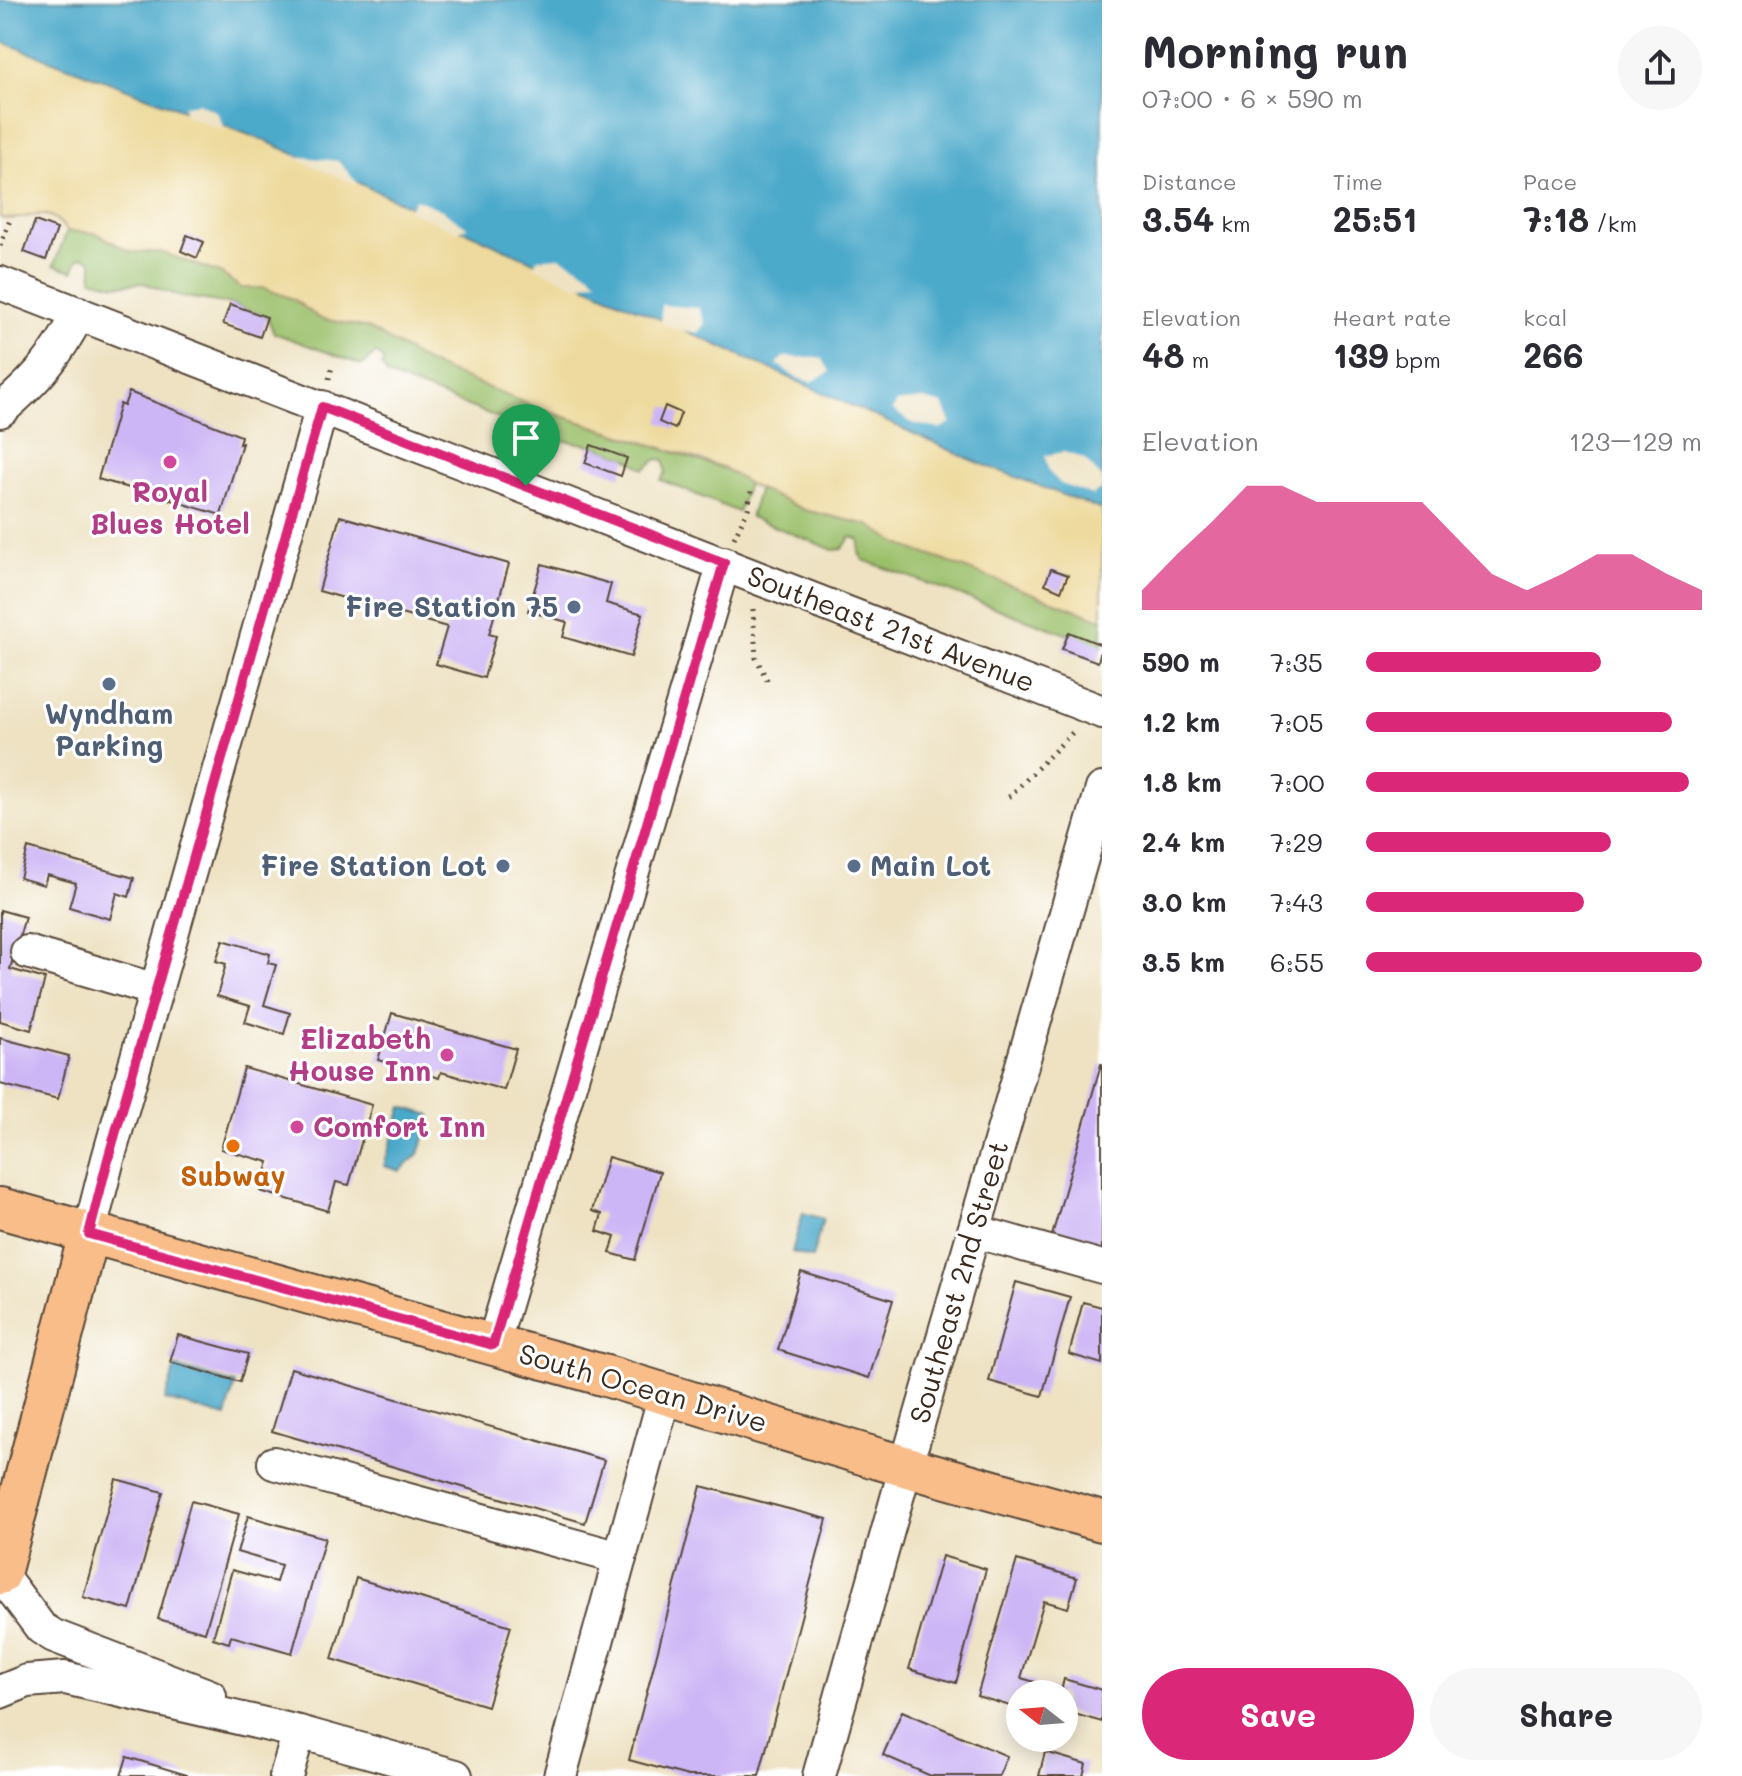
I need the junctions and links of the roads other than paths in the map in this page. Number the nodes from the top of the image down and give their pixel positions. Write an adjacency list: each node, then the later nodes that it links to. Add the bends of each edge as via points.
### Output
1 (0, 283): 2 (street, Southeast 21st Avenue)
2 (79, 313): 3 (street, Southeast 21st Avenue); 4 (street, via 62,347)
3 (322, 407): 5 (street, Southeast 21st Avenue); 9 (street)
4 (0, 411)
5 (724, 563): 6 (street, Southeast 21st Avenue); 14 (street)
6 (1102, 712)
7 (1102, 789): 11 (street, Southeast 2nd Street)
8 (27, 952): 9 (street)
9 (156, 990): 12 (street)
10 (0, 1208): 12 (main road, South Ocean Drive)
11 (974, 1231): 13 (street); 17 (street, Southeast 2nd Street)
12 (89, 1234): 14 (main road, South Ocean Drive); 20 (main road)
13 (1102, 1267)
14 (493, 1345): 15 (main road, South Ocean Drive)
15 (665, 1394): 17 (main road, South Ocean Drive); 19 (street)
16 (274, 1463): 19 (street)
17 (906, 1466): 18 (main road, South Ocean Drive); 26 (street, Southeast 2nd Street)
18 (1102, 1521)
19 (620, 1558): 25 (street)
20 (0, 1573): 22 (street, via 31,1616 54,1636)
21 (0, 1692): 22 (street, via 27,1681 65,1678)
22 (299, 1732): 23 (street); 24 (street)
23 (286, 1776)
24 (456, 1776)
25 (560, 1776)
26 (819, 1776)

